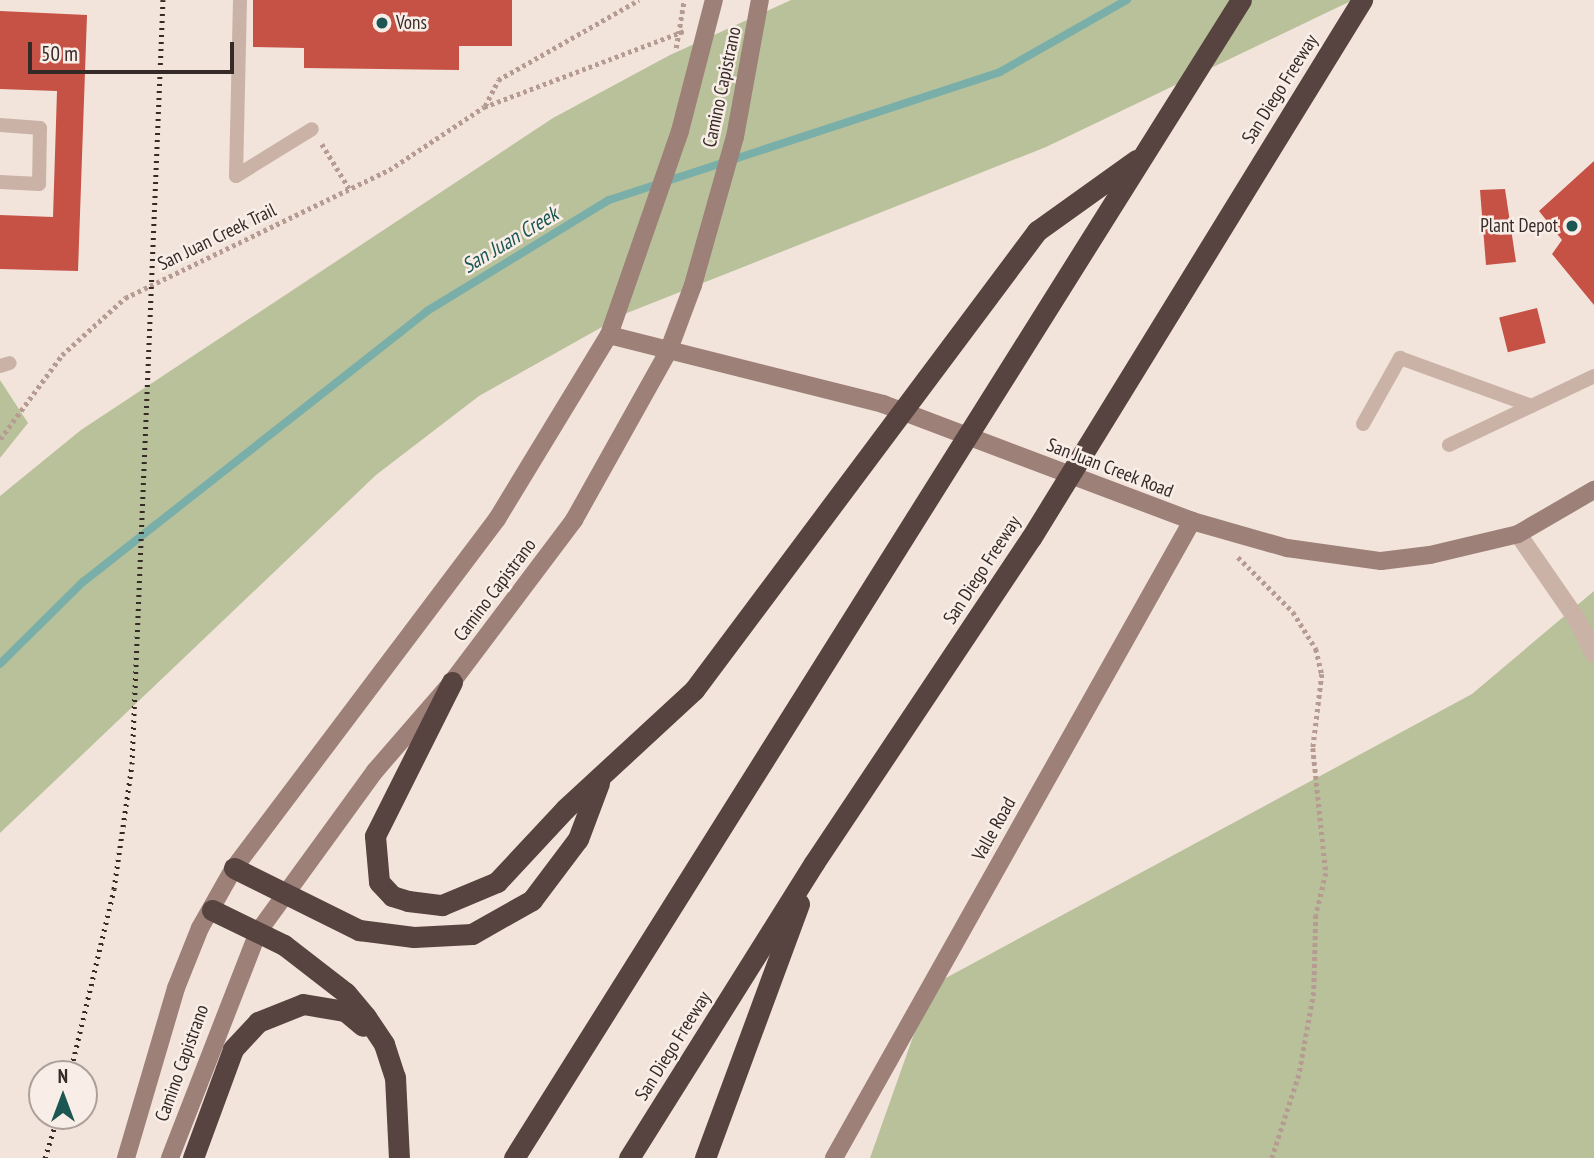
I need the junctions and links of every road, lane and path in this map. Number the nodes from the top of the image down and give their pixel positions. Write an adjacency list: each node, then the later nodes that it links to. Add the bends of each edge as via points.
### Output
1 (240, 0): 12 (lane, via 236,176)
2 (639, 0): 10 (path, San Juan Creek Trail, via 498,80)
3 (684, 0): 8 (path)
4 (760, 0): 17 (main road, Camino Capistrano, via 734,137 693,285)
5 (1241, 0): 13 (highway)
6 (1362, 0): 30 (highway, San Diego Freeway, via 1031,538)
7 (714, 1): 16 (main road, Camino Capistrano, via 680,131)
8 (681, 13)
9 (693, 27): 10 (path, San Juan Creek Trail)
10 (484, 107): 15 (path, San Juan Creek Trail, via 389,170)
11 (0, 125): 14 (lane, via 40,128 38,184)
12 (312, 129): 15 (path)
13 (1151, 145): 29 (highway, via 1037,231 694,690); 40 (highway)
14 (0, 182)
15 (349, 188): 21 (path, San Juan Creek Trail, via 125,298 62,355)
16 (612, 327): 17 (main road, San Juan Creek Road); 31 (main road, Camino Capistrano, via 497,519)
17 (668, 352): 24 (main road, San Juan Creek Road, via 883,404); 28 (main road, Camino Capistrano, via 574,520)
18 (1594, 376): 19 (lane)
19 (1532, 406): 20 (lane, via 1400,358); 22 (lane)
20 (1363, 424)
21 (0, 439)
22 (1449, 445)
23 (1594, 490): 26 (main road, San Juan Creek Road)
24 (1192, 521): 25 (main road, San Juan Creek Road); 43 (main road, Valle Road)
25 (1217, 529): 26 (main road, San Juan Creek Road, via 1287,548 1381,561); 44 (path, via 1293,612 1316,649 1322,674 1313,748 1326,873 1316,915 1314,992 1299,1075)
26 (1518, 534): 27 (street, via 1576,618)
27 (1594, 654)
28 (453, 682): 29 (highway, via 375,836 379,882 392,896 442,905 497,882); 32 (main road, Camino Capistrano, via 375,771)
29 (601, 778): 32 (highway, via 578,839 532,900 472,934 414,937 359,930)
30 (814, 863): 41 (highway, San Diego Freeway); 42 (highway)
31 (234, 868): 32 (highway); 33 (main road, Camino Capistrano)
32 (283, 897): 34 (main road, Camino Capistrano)
33 (212, 910): 34 (highway); 36 (main road, Camino Capistrano, via 176,988)
34 (258, 932): 35 (highway, via 284,944 346,993); 37 (main road, Camino Capistrano)
35 (384, 1044): 38 (highway, via 345,1011 303,1004 258,1022 233,1049); 39 (highway, via 398,1099)
36 (126, 1158)
37 (170, 1158)
38 (193, 1158)
39 (398, 1158)
40 (514, 1158)
41 (629, 1158)
42 (705, 1158)
43 (834, 1158)
44 (1272, 1158)

